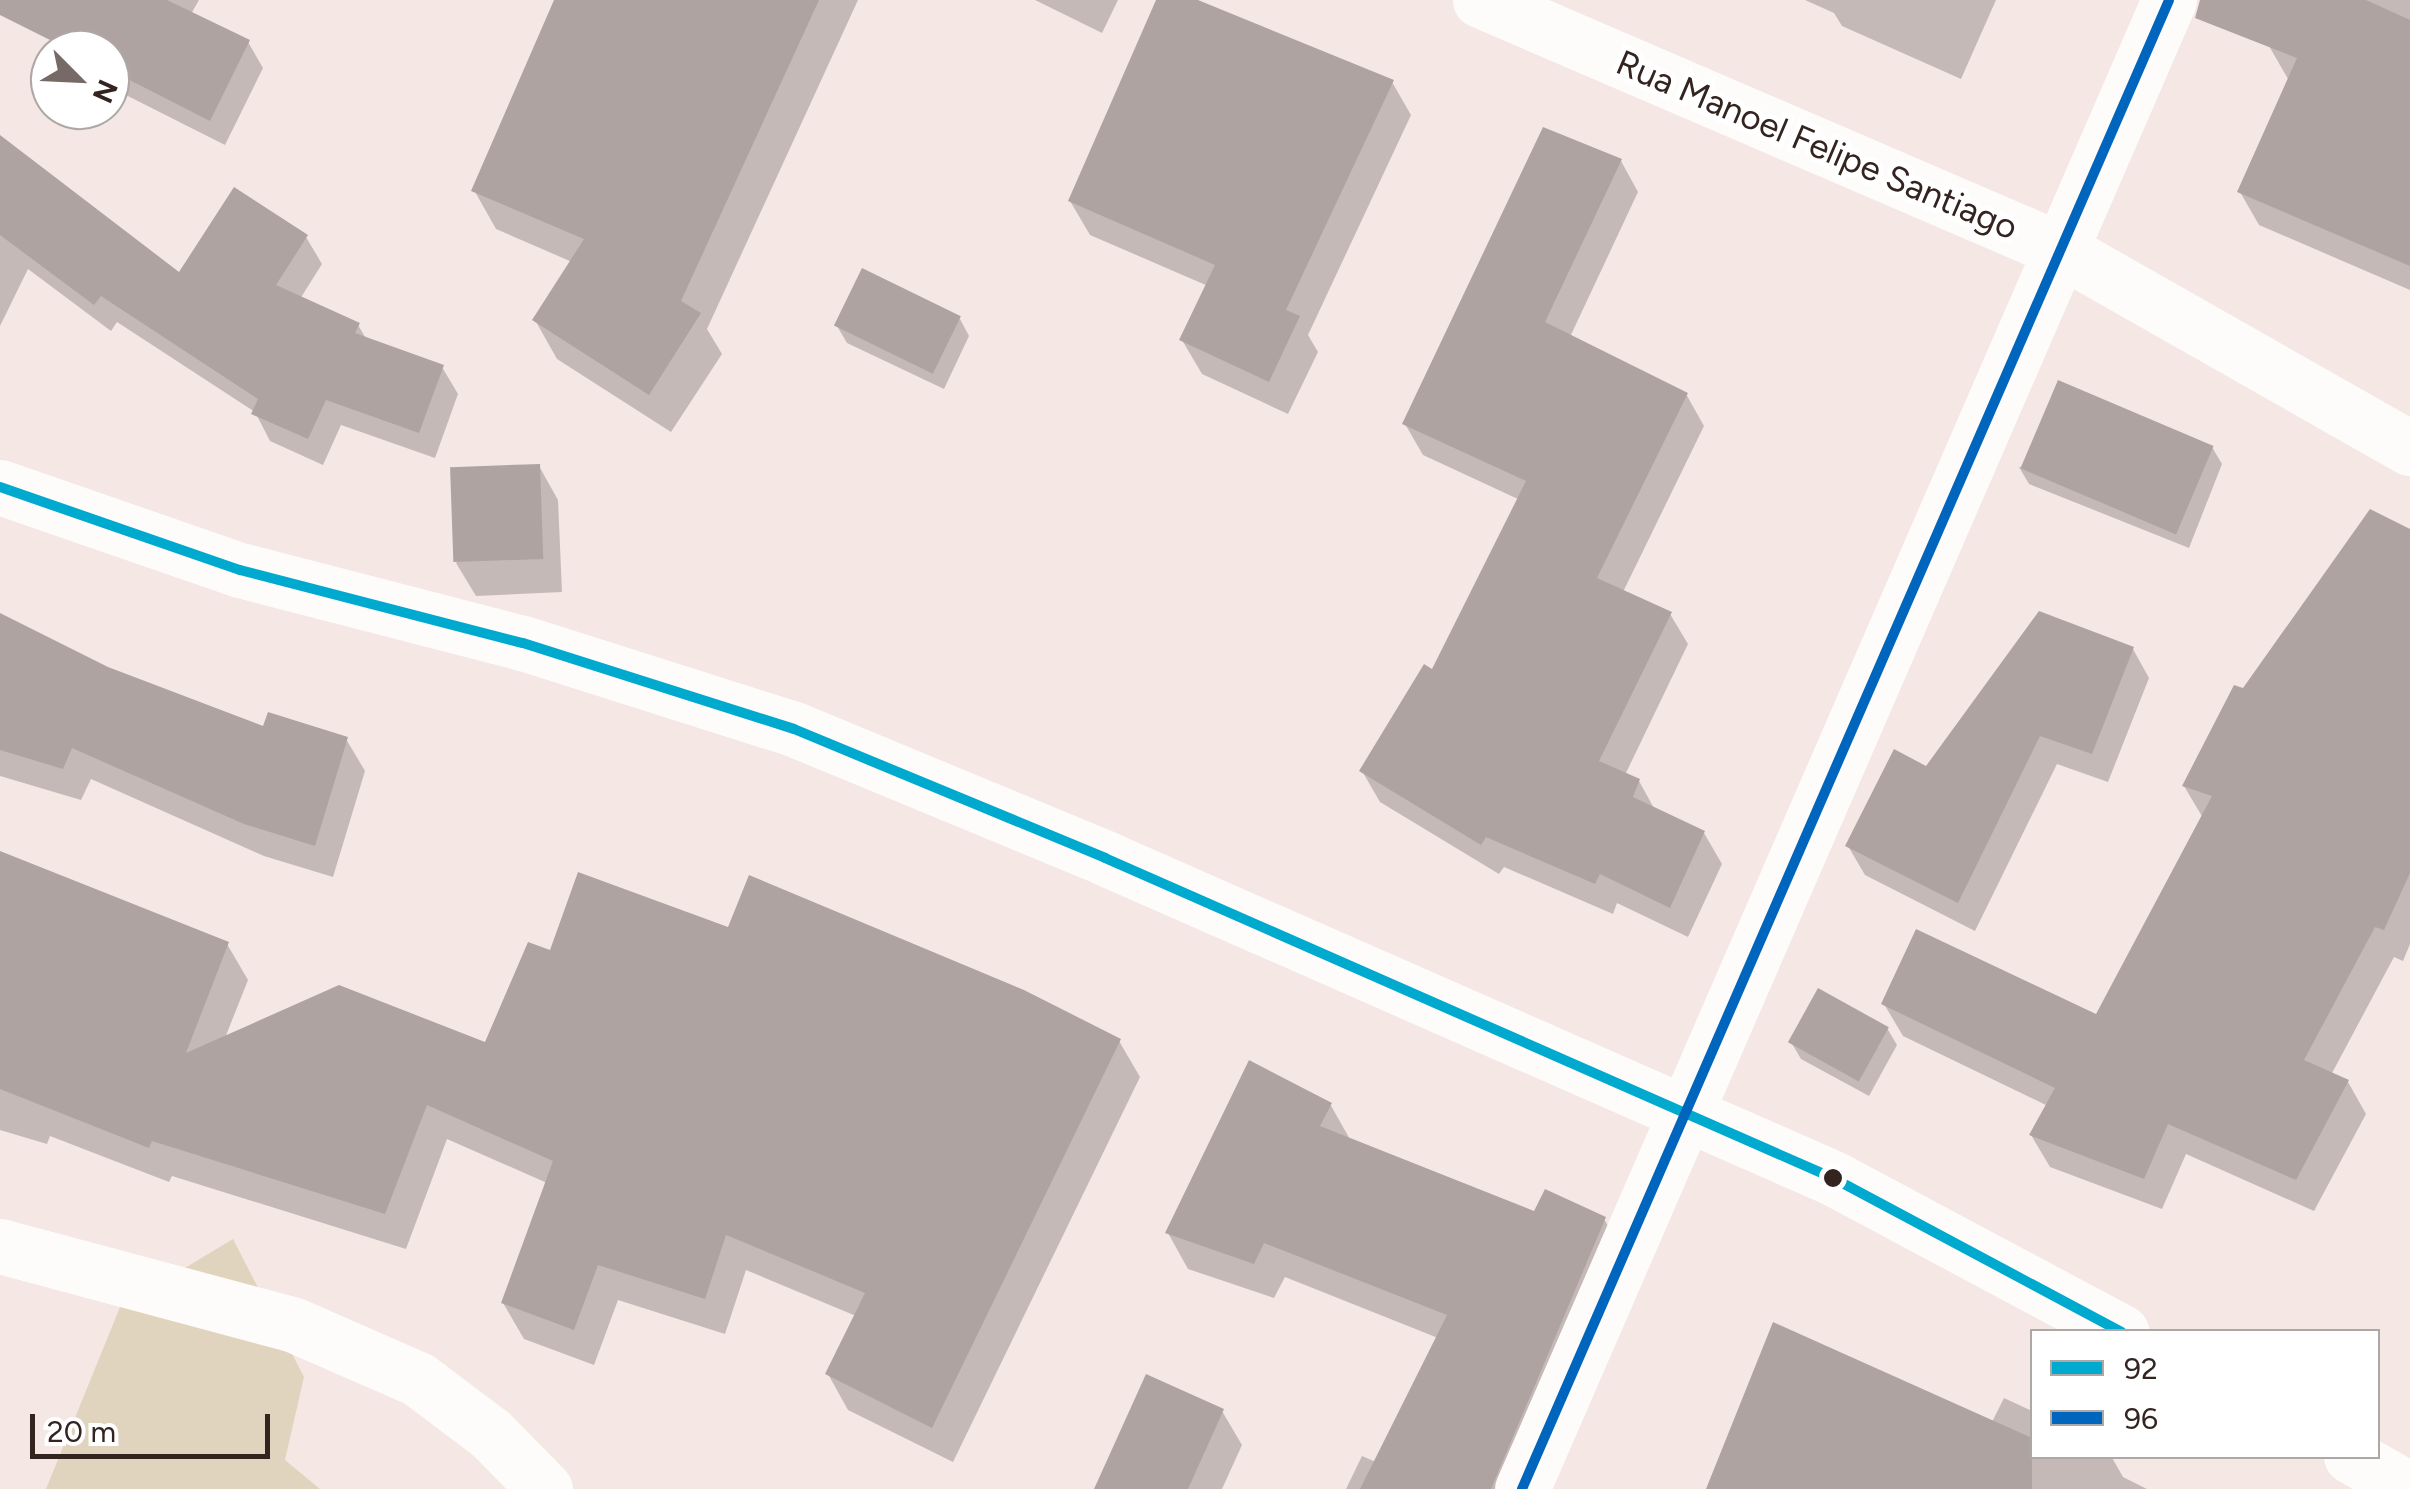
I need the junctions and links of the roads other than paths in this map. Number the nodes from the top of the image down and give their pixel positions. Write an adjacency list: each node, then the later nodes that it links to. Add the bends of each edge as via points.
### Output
1 (1480, 0): 3 (street, Rua Manoel Felipe Santiago)
2 (2170, 0): 3 (street)
3 (2061, 250): 4 (street, Rua Manoel Felipe Santiago); 6 (street)
4 (2410, 448)
5 (0, 487): 6 (street, via 240,570 522,643 794,729)
6 (1687, 1112): 8 (street, via 1833,1178); 11 (street)
7 (0, 1246): 10 (street, via 292,1324 418,1378 491,1434)
8 (2115, 1329)
9 (2356, 1459): 12 (street)
10 (544, 1489)
11 (1522, 1489)
12 (2408, 1489)

